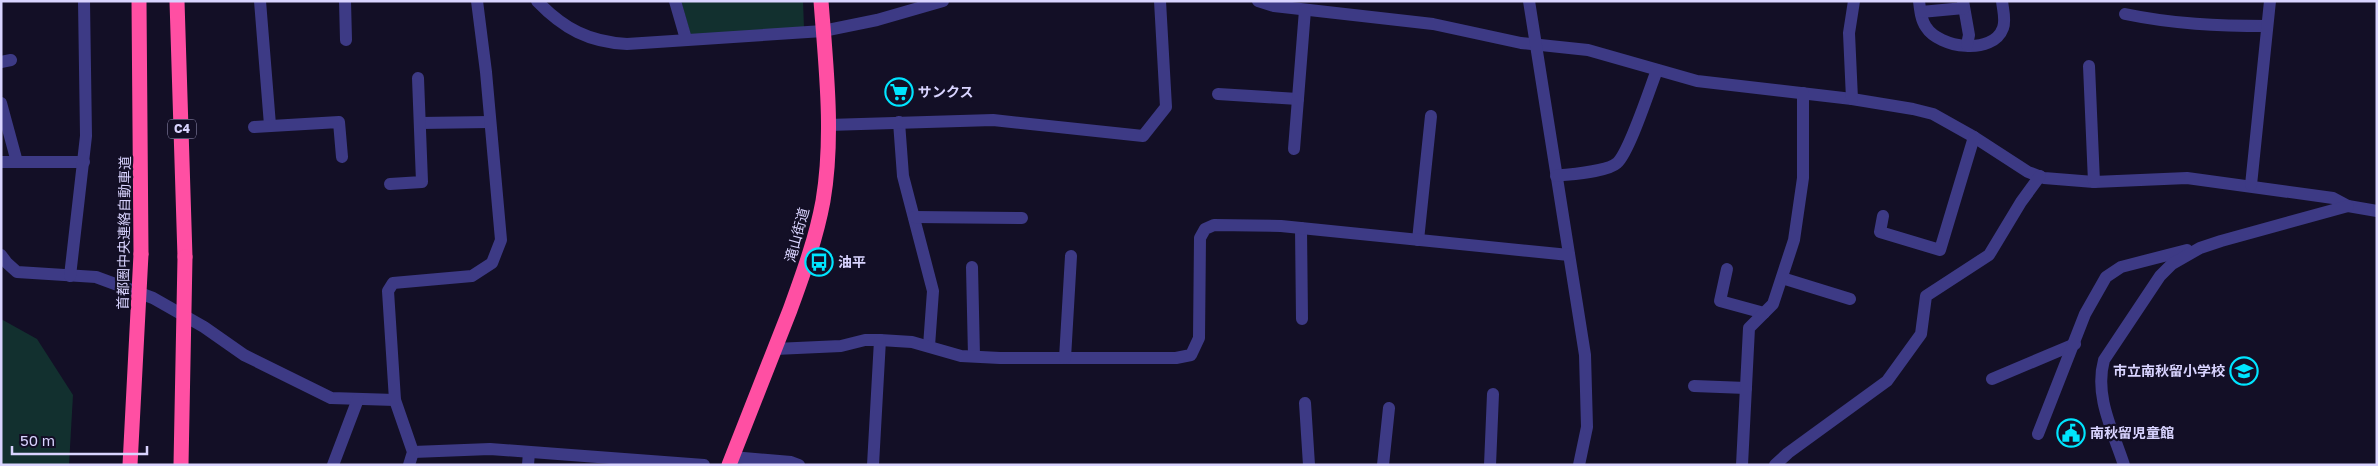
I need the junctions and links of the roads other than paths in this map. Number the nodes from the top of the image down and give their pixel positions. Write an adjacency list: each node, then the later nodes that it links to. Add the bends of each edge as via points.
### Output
1 (84, 1): 47 (street)
2 (139, 1): 89 (highway, 首都圏中央連絡自動車道, bridge, via 142,254)
3 (177, 1): 90 (highway, C4, bridge, via 185,257)
4 (260, 1): 39 (street)
5 (345, 1): 24 (street)
6 (477, 1): 36 (street)
7 (537, 1): 23 (street, via 581,36 605,43)
8 (675, 1): 23 (street)
9 (821, 1): 22 (highway, 滝山街道)
10 (1160, 1): 37 (street, via 1166,107 1143,136 993,120)
11 (1258, 1): 19 (street)
12 (1528, 1): 25 (street)
13 (1854, 1): 33 (street, via 1849,33)
14 (2002, 1): 26 (street, via 2005,22 2002,31 1988,43)
15 (2270, 1): 21 (street)
16 (935, 2): 22 (street, via 877,20)
17 (1963, 4): 18 (street); 26 (street, via 1969,35)
18 (1920, 7): 26 (street, via 1925,27 1932,34 1949,43)
19 (1305, 10): 25 (street, via 1433,24); 32 (street)
20 (2125, 14): 21 (street, via 2164,22)
21 (2267, 26): 52 (street)
22 (823, 31): 23 (street); 40 (highway, 滝山街道)
23 (686, 39)
24 (346, 40)
25 (1536, 44): 28 (street, via 1588,50); 48 (street)
26 (1967, 45)
27 (2090, 66): 50 (street)
28 (1657, 70): 30 (street, via 1696,81); 48 (street, via 1618,163 1607,168)
29 (418, 78): 38 (street)
30 (1803, 93): 33 (street); 67 (street, via 1803,178 1794,240)
31 (1218, 94): 32 (street)
32 (1298, 99): 43 (street)
33 (1852, 99): 42 (street, via 1933,114)
34 (1, 103): 46 (street)
35 (1431, 116): 59 (street)
36 (490, 122): 38 (street); 82 (street, via 500,240 492,263 472,276 392,283 388,291)
37 (899, 122): 40 (street); 56 (street, via 903,176)
38 (420, 123): 51 (street, via 422,182)
39 (270, 125): 41 (street); 44 (street, via 339,122)
40 (828, 125): 74 (highway, 滝山街道, via 825,182 816,234)
41 (254, 127)
42 (1974, 136): 49 (street, via 2019,167); 55 (street, via 1940,250 1880,232)
43 (1294, 149)
44 (342, 157)
45 (1, 162): 46 (street)
46 (17, 162): 47 (street)
47 (84, 162): 66 (street)
48 (1556, 176): 62 (street)
49 (2040, 176): 50 (street); 101 (street, via 1990,255 1926,296 1921,334 1887,381)
50 (2094, 182): 52 (street, via 2187,178)
51 (390, 184)
52 (2252, 186): 53 (street, via 2333,198)
53 (2348, 206): 54 (street); 60 (street)
54 (2377, 211)
55 (1883, 216)
56 (914, 217): 57 (street); 73 (street, via 933,291)
57 (1022, 218)
58 (1301, 228): 59 (street); 70 (street); 76 (street, via 1214,226 1205,229 1200,238 1198,338 1191,355 1176,358)
59 (1418, 240): 62 (street)
60 (2221, 241): 72 (street, via 2121,267 2106,277 2085,314); 102 (street, via 2200,248 2172,264 2160,276 2104,360 2100,393)
61 (1, 255): 66 (street, via 17,272)
62 (1569, 255): 99 (street, via 1585,355 1587,427)
63 (1071, 256): 76 (street)
64 (972, 267): 75 (street)
65 (1727, 269): 69 (street, via 1720,301)
66 (70, 276): 81 (street, via 96,277 153,298 244,355 286,377 332,398)
67 (1782, 278): 68 (street); 69 (street, via 1773,304)
68 (1850, 298)
69 (1764, 314): 79 (street, via 1749,328)
70 (1302, 319)
71 (880, 340): 73 (street); 74 (street, via 841,346); 95 (street)
72 (2075, 344): 77 (street); 85 (street)
73 (930, 346): 75 (street, via 961,356)
74 (775, 349): 88 (highway, 滝山街道)
75 (974, 356): 76 (street)
76 (1065, 358)
77 (1992, 379)
78 (1694, 386): 79 (street)
79 (1746, 388): 100 (street)
80 (1493, 394): 98 (street)
81 (358, 399): 82 (street); 91 (street)
82 (396, 400): 86 (street)
83 (1305, 403): 96 (street)
84 (1389, 408): 97 (street)
85 (2038, 434)
86 (414, 452): 87 (street, via 467,449); 92 (street)
87 (528, 458): 93 (street)
88 (730, 461): 94 (street, via 791,462)
89 (130, 465)
90 (181, 465)
91 (333, 465)
92 (409, 465)
93 (704, 465)
94 (799, 465)
95 (873, 465)
96 (1309, 465)
97 (1383, 465)
98 (1490, 465)
99 (1579, 465)
100 (1742, 465)
101 (1775, 465)
102 (2124, 465)

